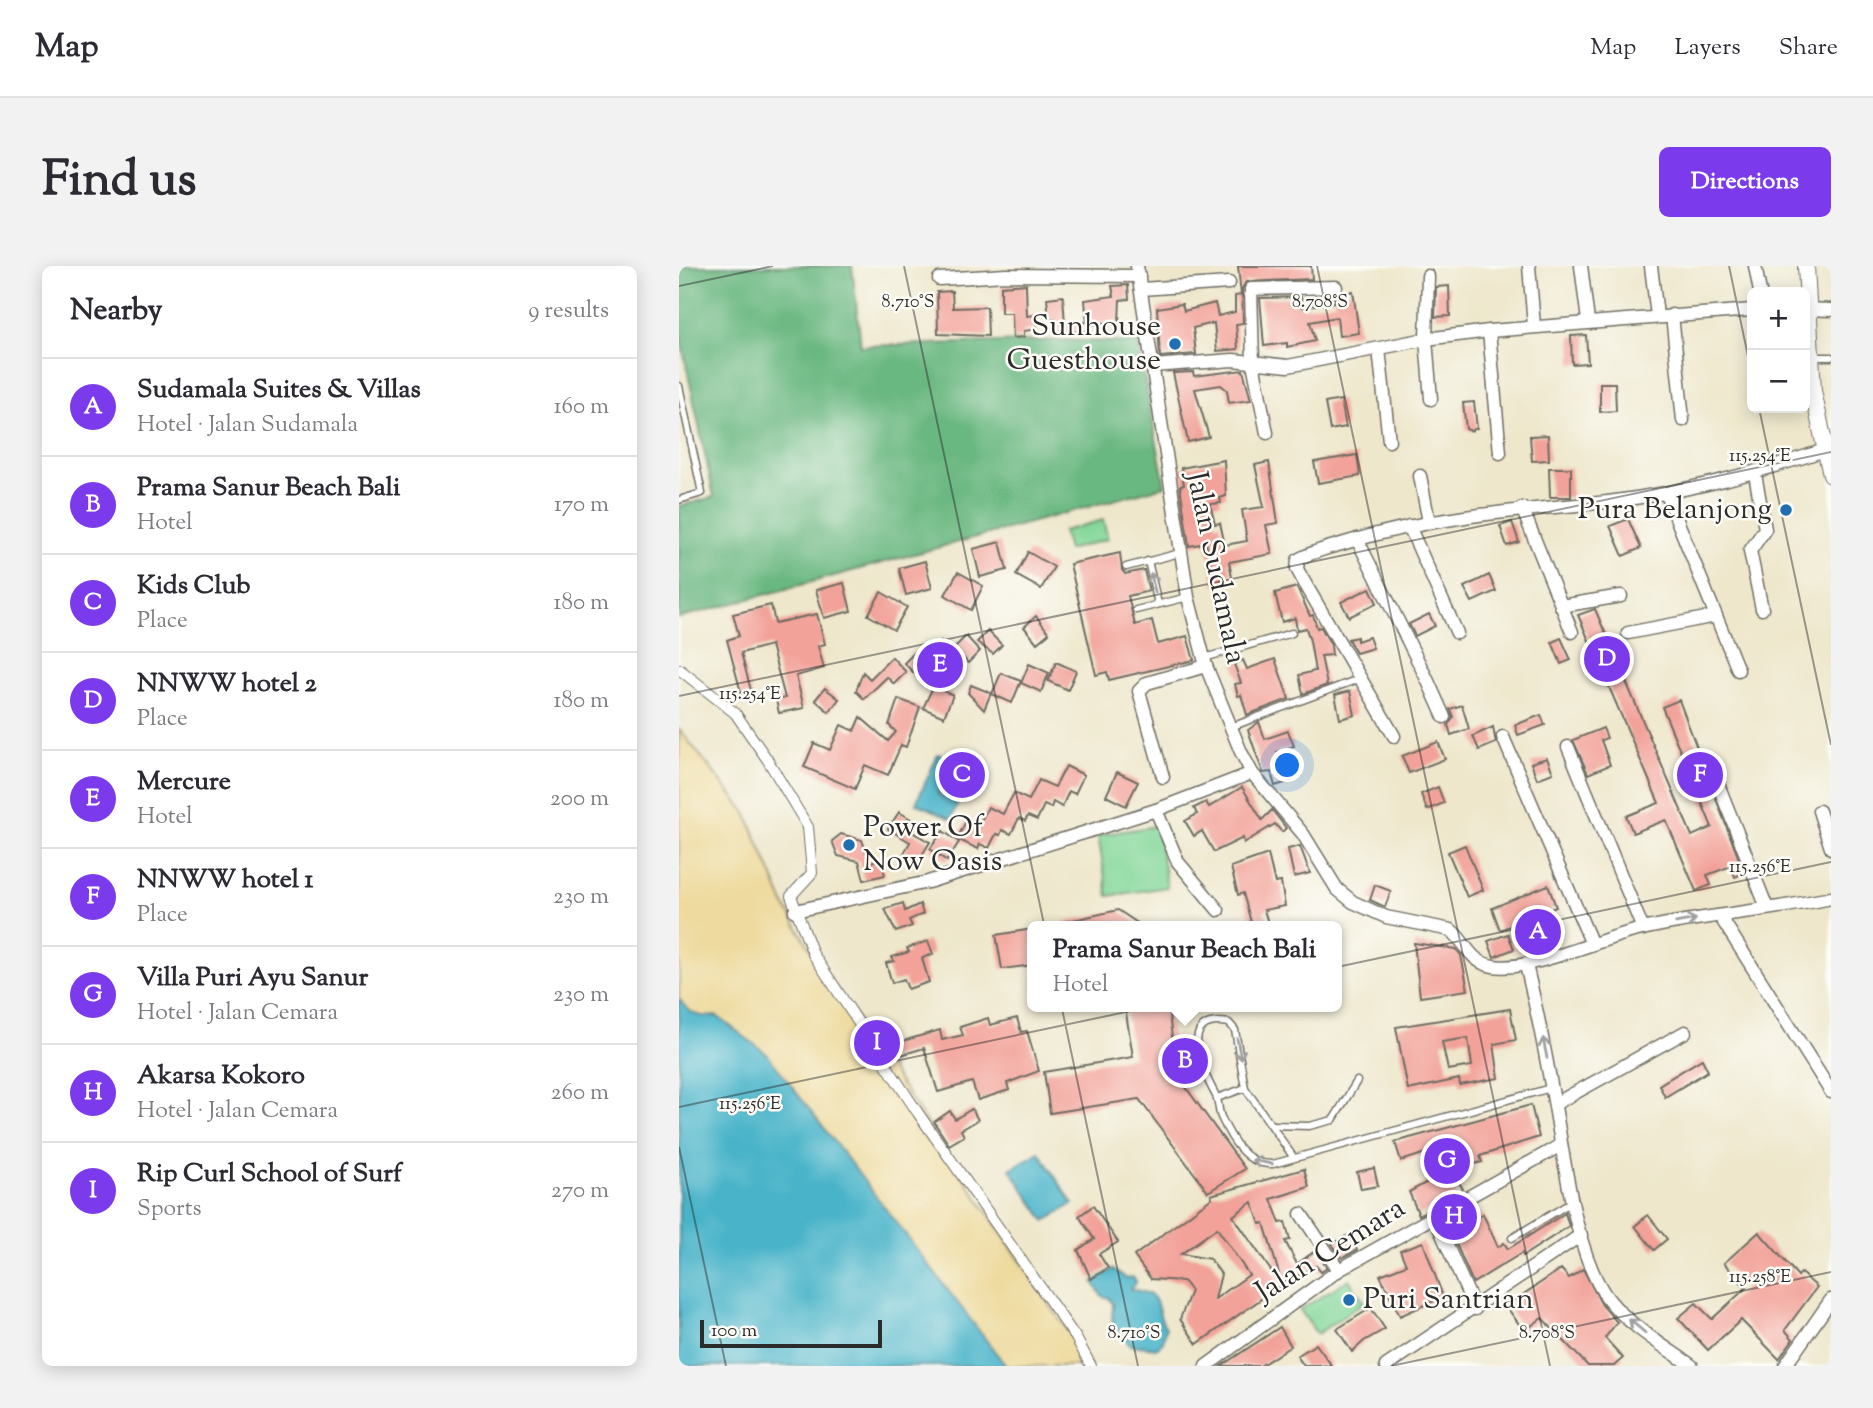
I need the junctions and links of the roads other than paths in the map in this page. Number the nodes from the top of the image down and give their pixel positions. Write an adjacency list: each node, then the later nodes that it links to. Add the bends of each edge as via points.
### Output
1 (1529, 266): 19 (street)
2 (1581, 266): 18 (street)
3 (1651, 266): 17 (street)
4 (1755, 266): 11 (street)
5 (1806, 266): 12 (street)
6 (1428, 276): 22 (street)
7 (1139, 277): 8 (street); 9 (street); 27 (street, Jalan Sudamala)
8 (939, 279)
9 (1229, 283)
10 (1336, 287): 26 (street, via 1251,289)
11 (1759, 287)
12 (1806, 287)
13 (1810, 309): 15 (street)
14 (1747, 310): 16 (street)
15 (1831, 310)
16 (1672, 315): 17 (street); 30 (street)
17 (1657, 316): 18 (street)
18 (1588, 321): 19 (street)
19 (1534, 326): 20 (street)
20 (1489, 331): 22 (street); 33 (street)
21 (1810, 338): 24 (street)
22 (1426, 339): 23 (street); 29 (street)
23 (1379, 349): 26 (street, via 1288,366); 32 (street)
24 (1812, 357): 25 (lane); 34 (street, via 1814,391)
25 (1831, 357)
26 (1253, 363): 27 (street, via 1207,360); 31 (street)
27 (1151, 366): 44 (street, Jalan Sudamala)
28 (679, 386): 39 (lane, via 702,493)
29 (1431, 399)
30 (1683, 420)
31 (1267, 433)
32 (1389, 441)
33 (1500, 453)
34 (1828, 455): 35 (street); 36 (street)
35 (1755, 474): 38 (street); 51 (street, via 1765,529 1750,551)
36 (1831, 475)
37 (1420, 476): 41 (street)
38 (1666, 493): 40 (street); 53 (street)
39 (679, 500)
40 (1522, 508): 41 (street); 50 (street)
41 (1429, 522): 42 (street)
42 (1409, 526): 43 (street); 55 (street)
43 (1357, 540): 61 (street, via 1305,556 1297,565); 62 (street)
44 (1180, 554): 45 (lane); 48 (street, Jalan Sudamala)
45 (1148, 561): 46 (lane); 49 (lane, one-way to 45)
46 (1126, 567)
47 (1621, 596): 50 (street)
48 (1188, 597): 49 (lane); 58 (street, Jalan Sudamala)
49 (1158, 604): 52 (lane)
50 (1561, 606): 54 (street)
51 (1762, 609)
52 (1136, 610)
53 (1716, 616): 56 (street); 60 (street)
54 (1572, 632)
55 (1457, 633)
56 (1628, 633)
57 (1292, 634): 58 (lane)
58 (1205, 662): 63 (street, Jalan Sudamala); 69 (street, via 1147,683 1139,691)
59 (679, 669): 75 (street, via 735,713 808,827 812,873 791,896)
60 (1738, 670)
61 (1361, 678): 63 (lane); 64 (street)
62 (1444, 718)
63 (1231, 727): 68 (street, Jalan Sudamala)
64 (1394, 736)
65 (1503, 737): 79 (street)
66 (1568, 747): 78 (street)
67 (1710, 764): 74 (street)
68 (1252, 773): 70 (street); 80 (street, Jalan Sudamala, via 1300,830 1337,889 1353,902 1386,917 1451,929 1479,963)
69 (1163, 776)
70 (1156, 810): 75 (street, via 928,882); 76 (street, via 1178,862)
71 (1819, 811): 72 (street)
72 (1831, 848)
73 (1831, 898): 74 (street, Jalan Sudamala)
74 (1767, 908): 77 (street, Jalan Sudamala)
75 (795, 911): 99 (street, via 813,954)
76 (1218, 911)
77 (1720, 916): 78 (street, Jalan Sudamala, one-way to 77); 85 (street)
78 (1643, 929): 79 (street, Jalan Sudamala)
79 (1591, 942): 80 (street, Jalan Sudamala)
80 (1526, 965): 84 (street, one-way to 80)
81 (1685, 1032): 87 (street)
82 (1357, 1081): 88 (lane, via 1333,1120 1309,1126)
83 (1245, 1088): 86 (lane); 86 (lane, one-way to 83, via 1205,1076 1197,1040 1200,1029 1210,1024 1229,1023 1235,1030); 88 (lane)
84 (1552, 1088): 87 (street); 90 (lane)
85 (1831, 1092)
86 (1217, 1098): 90 (lane, one-way to 86, via 1265,1165 1251,1160 1221,1117)
87 (1555, 1104): 89 (street)
88 (1272, 1125): 90 (lane)
89 (1561, 1145): 91 (street); 93 (street, Jalan Cemara)
90 (1294, 1158)
91 (1574, 1201): 94 (street); 95 (lane)
92 (1301, 1214): 96 (street)
93 (1434, 1216): 96 (street, Jalan Cemara); 98 (street)
94 (1581, 1235): 98 (street); 102 (street, one-way to 94, via 1609,1301 1589,1267)
95 (1512, 1238)
96 (1339, 1270): 100 (street, Jalan Cemara)
97 (1831, 1300): 103 (street)
98 (1475, 1309): 101 (street)
99 (1091, 1366)
100 (1206, 1366)
101 (1386, 1366)
102 (1692, 1366)
103 (1785, 1366)

